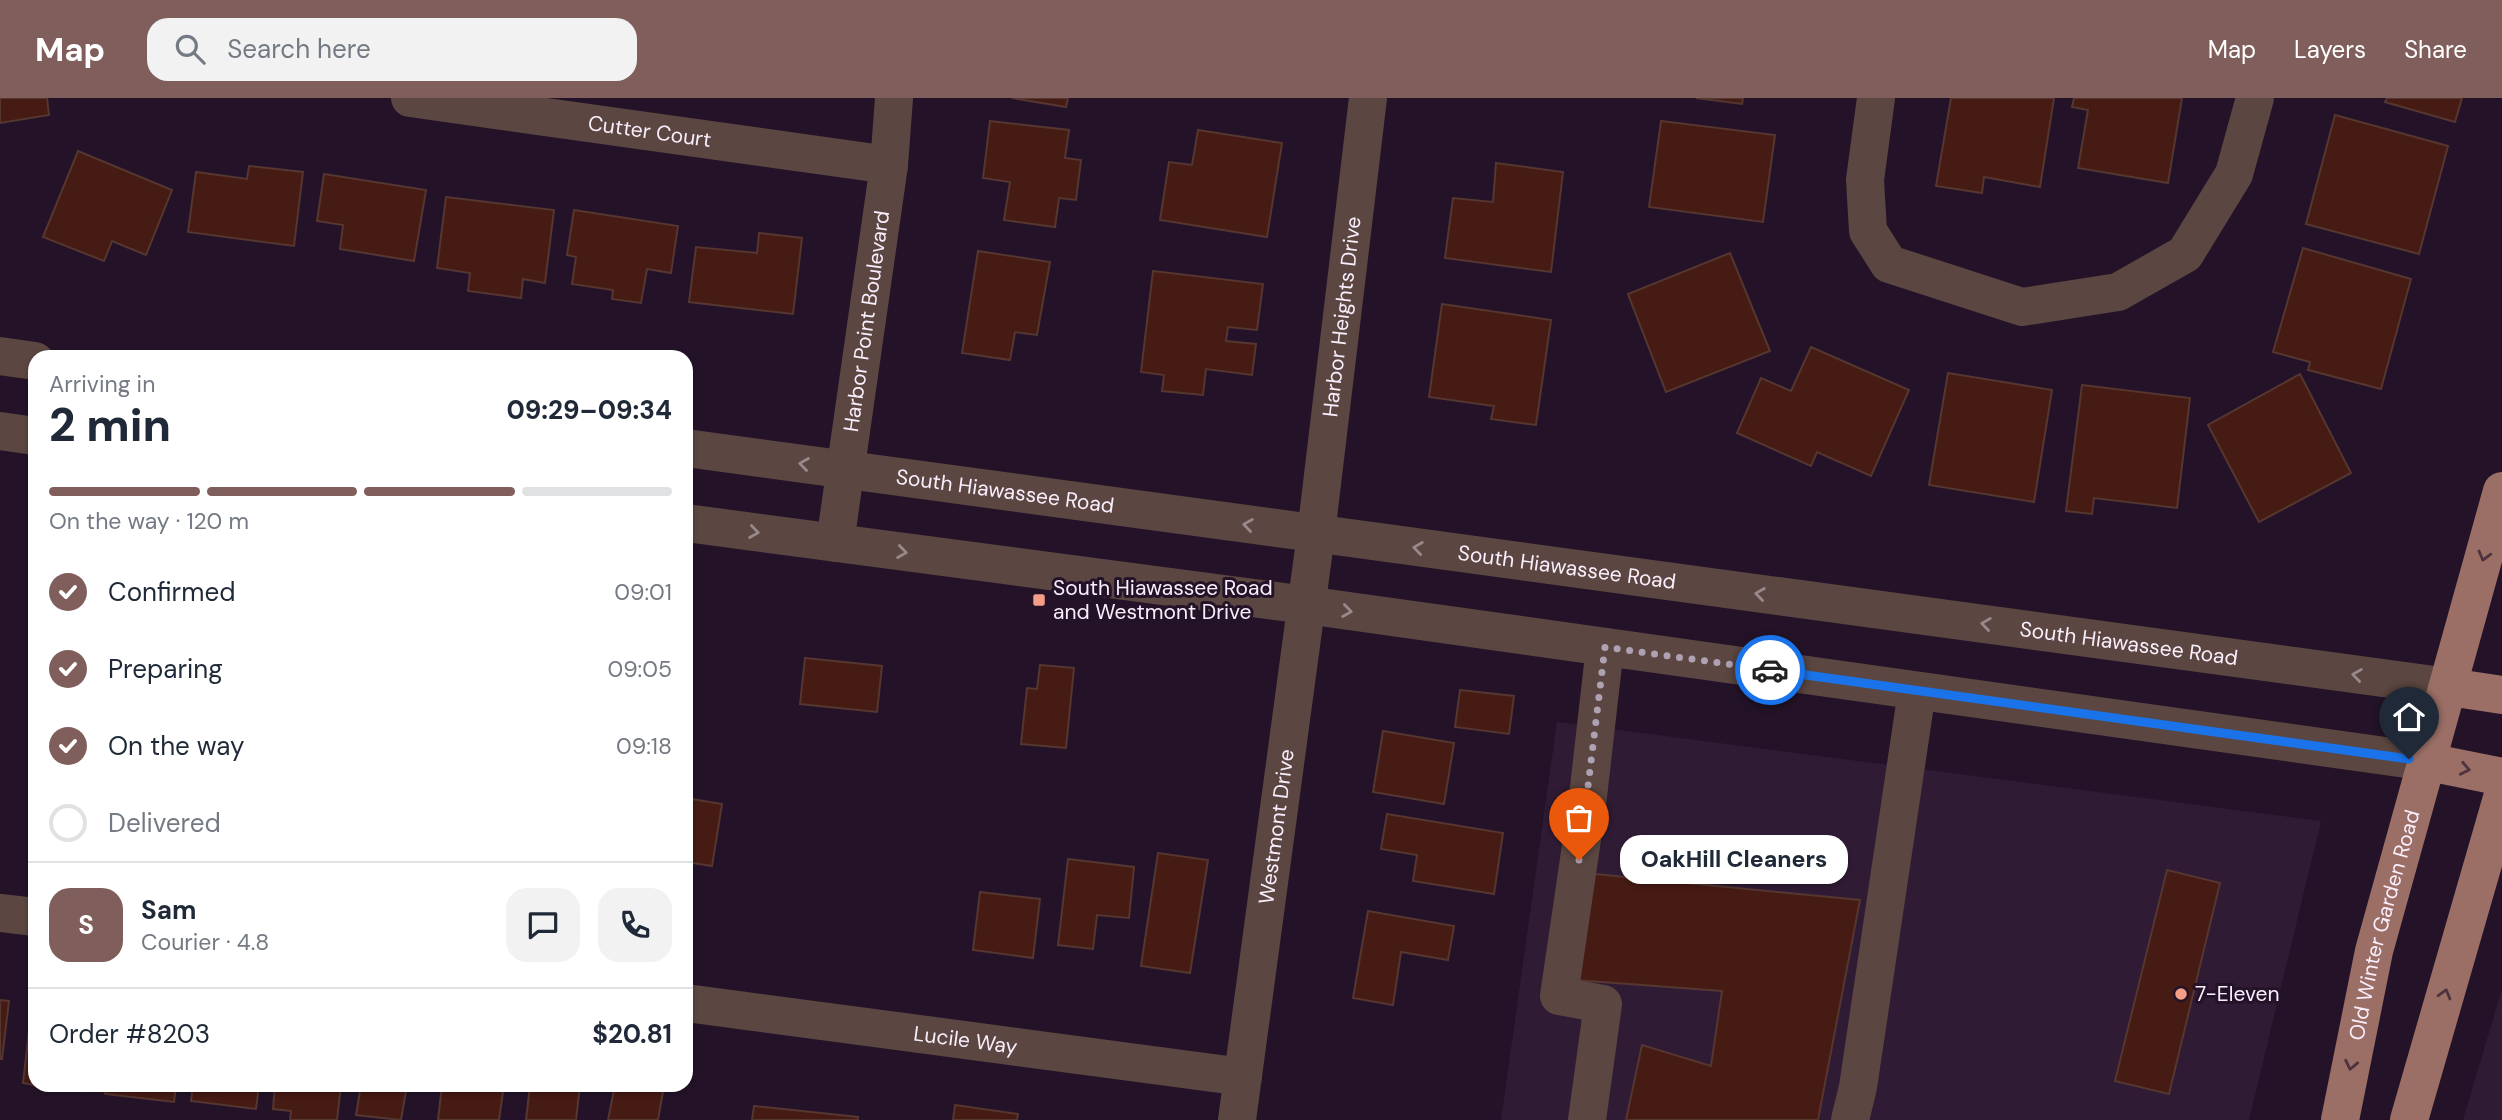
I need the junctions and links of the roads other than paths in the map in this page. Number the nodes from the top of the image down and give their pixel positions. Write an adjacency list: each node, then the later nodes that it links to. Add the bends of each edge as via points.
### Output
1 (410, 98): 6 (street, Cutter Court)
2 (894, 98): 6 (street, Harbor Point Boulevard)
3 (1368, 98): 15 (street, Harbor Heights Drive)
4 (1876, 98): 5 (street, via 1865,180 1868,231 1889,264 2022,306 2118,292 2185,254 2234,174)
5 (2255, 98)
6 (889, 165): 12 (street, Harbor Point Boulevard)
7 (0, 356): 8 (street)
8 (28, 360)
9 (0, 431): 10 (street)
10 (28, 435)
11 (693, 449): 12 (street, South Hiawassee Road, one-way to 11)
12 (845, 470): 15 (street, South Hiawassee Road, one-way to 12); 16 (street, Harbor Point Boulevard)
13 (2502, 491): 19 (main road, Old Winter Garden Road, one-way to 19)
14 (693, 524): 16 (street, one-way to 16)
15 (1316, 534): 17 (street, Westmont Drive); 19 (street, South Hiawassee Road, one-way to 15)
16 (835, 543): 17 (street, one-way to 17)
17 (1306, 605): 18 (street, one-way to 18); 28 (street, Westmont Drive)
18 (1605, 647): 20 (street); 30 (street, via 1559,996 1603,1004)
19 (2449, 687): 21 (main road); 22 (main road, Old Winter Garden Road)
20 (1917, 691): 22 (street); 31 (street)
21 (2502, 695)
22 (2428, 762): 23 (main road, one-way to 23); 32 (main road, Old Winter Garden Road, one-way to 32, via 2374,951)
23 (2502, 777)
24 (2502, 798): 33 (main road, one-way to 24)
25 (0, 913): 26 (street)
26 (28, 916)
27 (693, 1004): 28 (street, Lucile Way)
28 (1243, 1077): 29 (street, Westmont Drive)
29 (1237, 1120)
30 (1587, 1120)
31 (1850, 1120)
32 (2340, 1120)
33 (2409, 1120)

